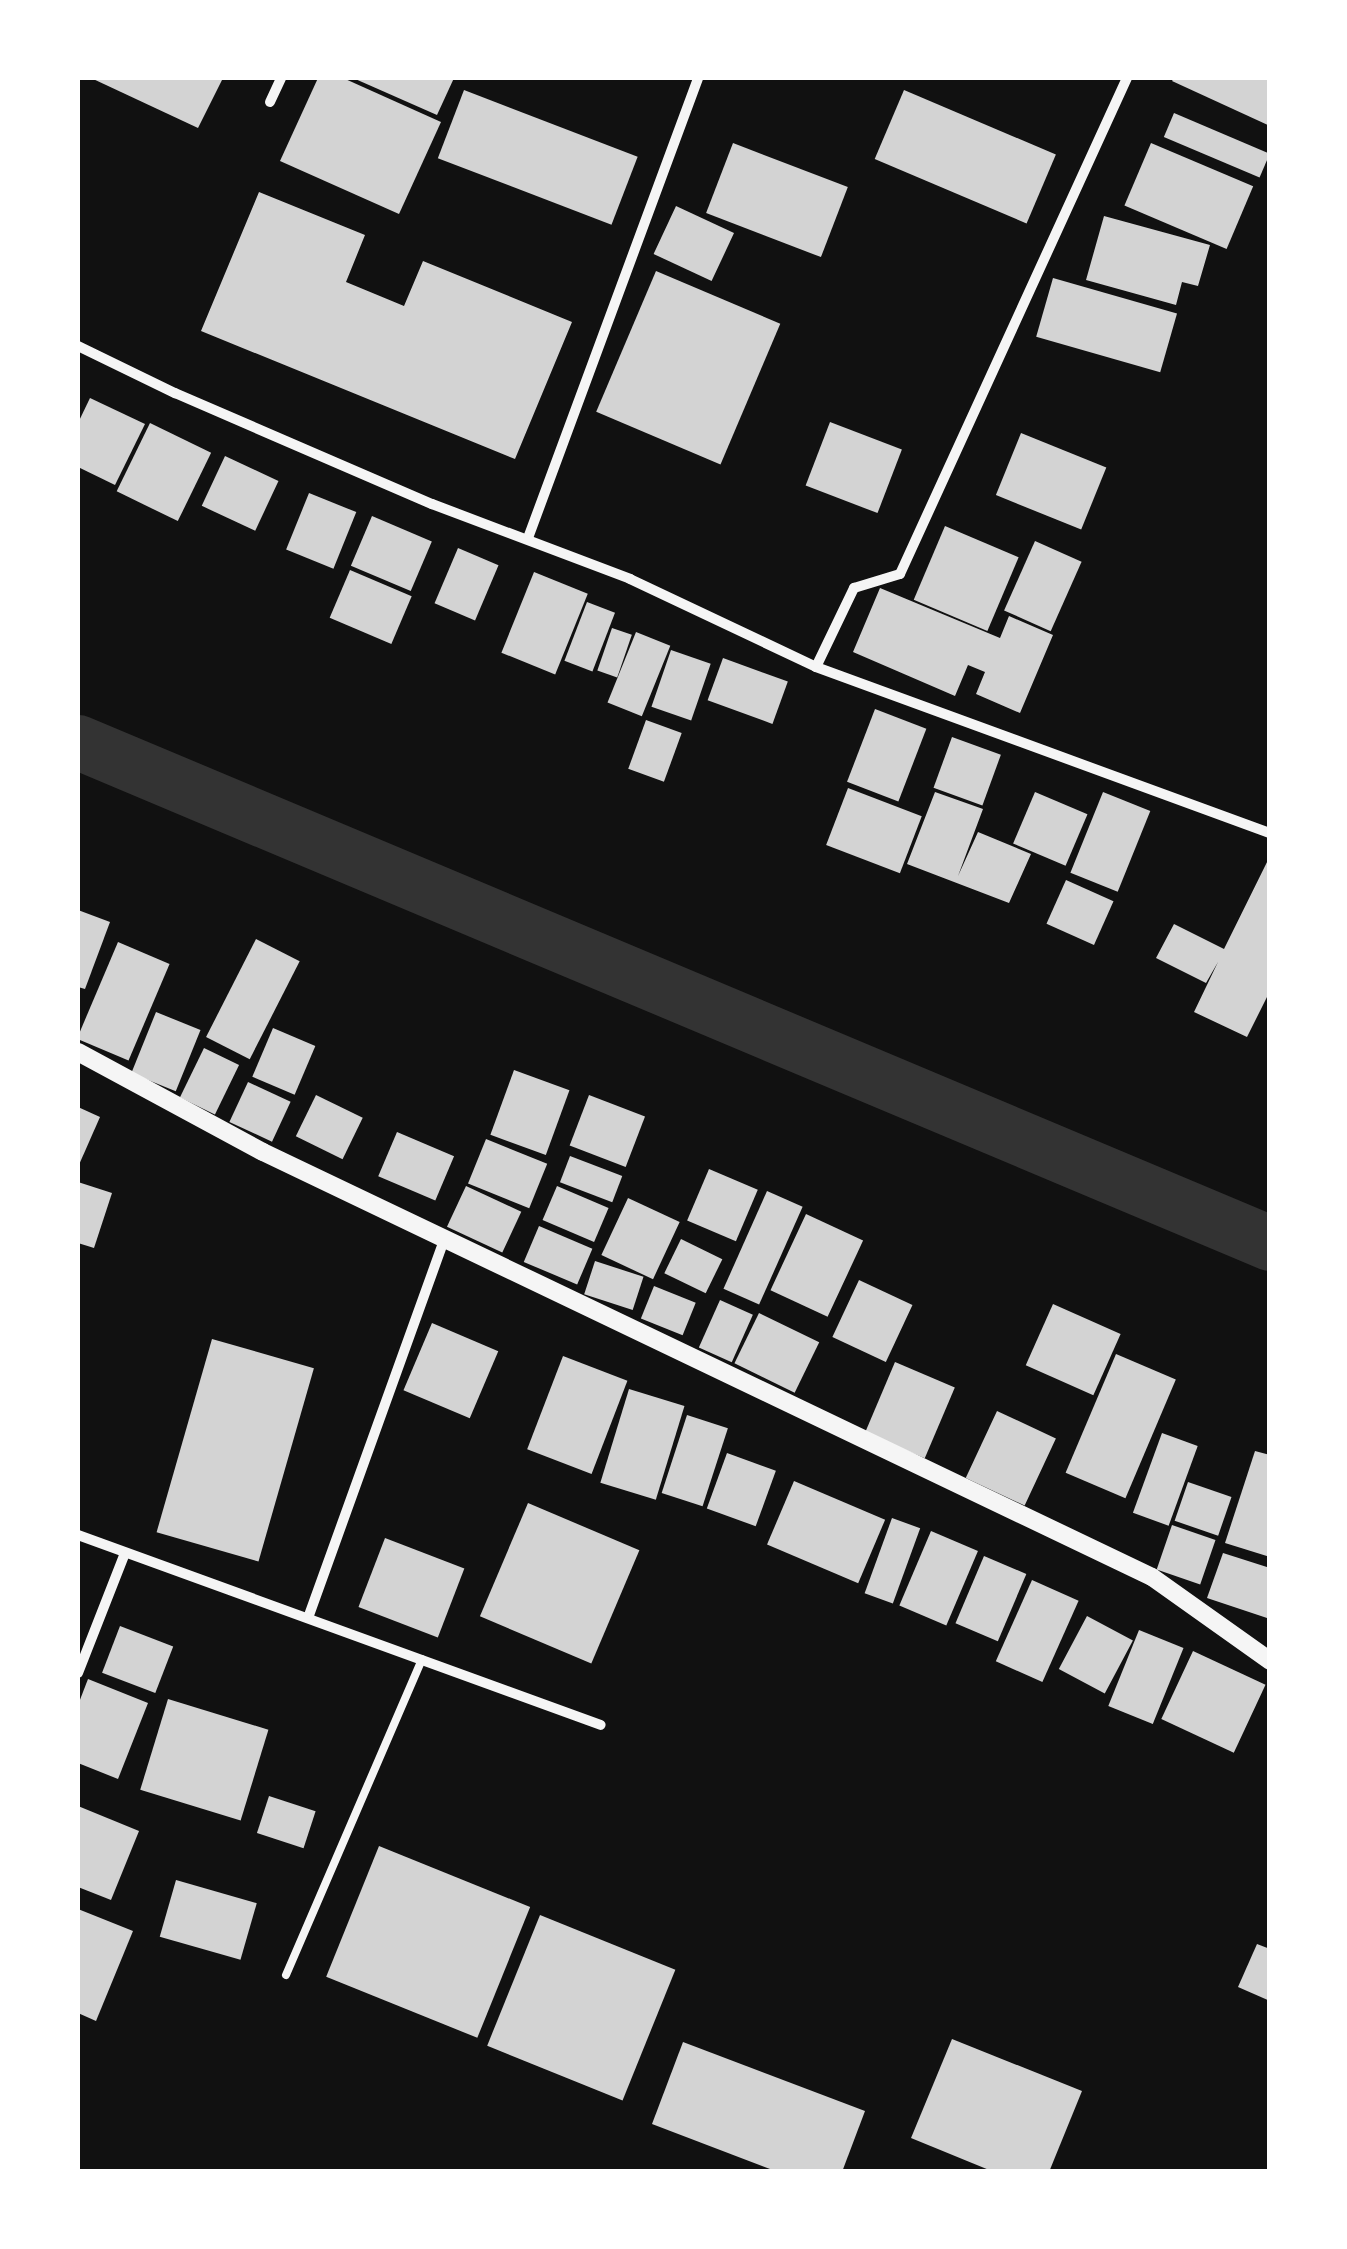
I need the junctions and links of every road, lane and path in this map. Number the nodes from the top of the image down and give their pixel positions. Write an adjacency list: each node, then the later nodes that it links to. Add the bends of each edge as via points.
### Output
1 (281, 78): 4 (street)
2 (698, 78): 6 (street)
3 (1127, 78): 7 (street, via 900,574 854,588)
4 (270, 102)
5 (78, 346): 6 (street, via 432,504)
6 (528, 538): 7 (street)
7 (816, 668): 8 (street)
8 (1270, 833)
9 (78, 1052): 10 (street, via 263,1152)
10 (445, 1238): 13 (street); 15 (street, via 1152,1576)
11 (78, 1535): 12 (street)
12 (125, 1552): 13 (street); 16 (street)
13 (308, 1618): 14 (street)
14 (422, 1659): 17 (street); 18 (lane)
15 (1270, 1661)
16 (78, 1674)
17 (601, 1725)
18 (286, 1975)

